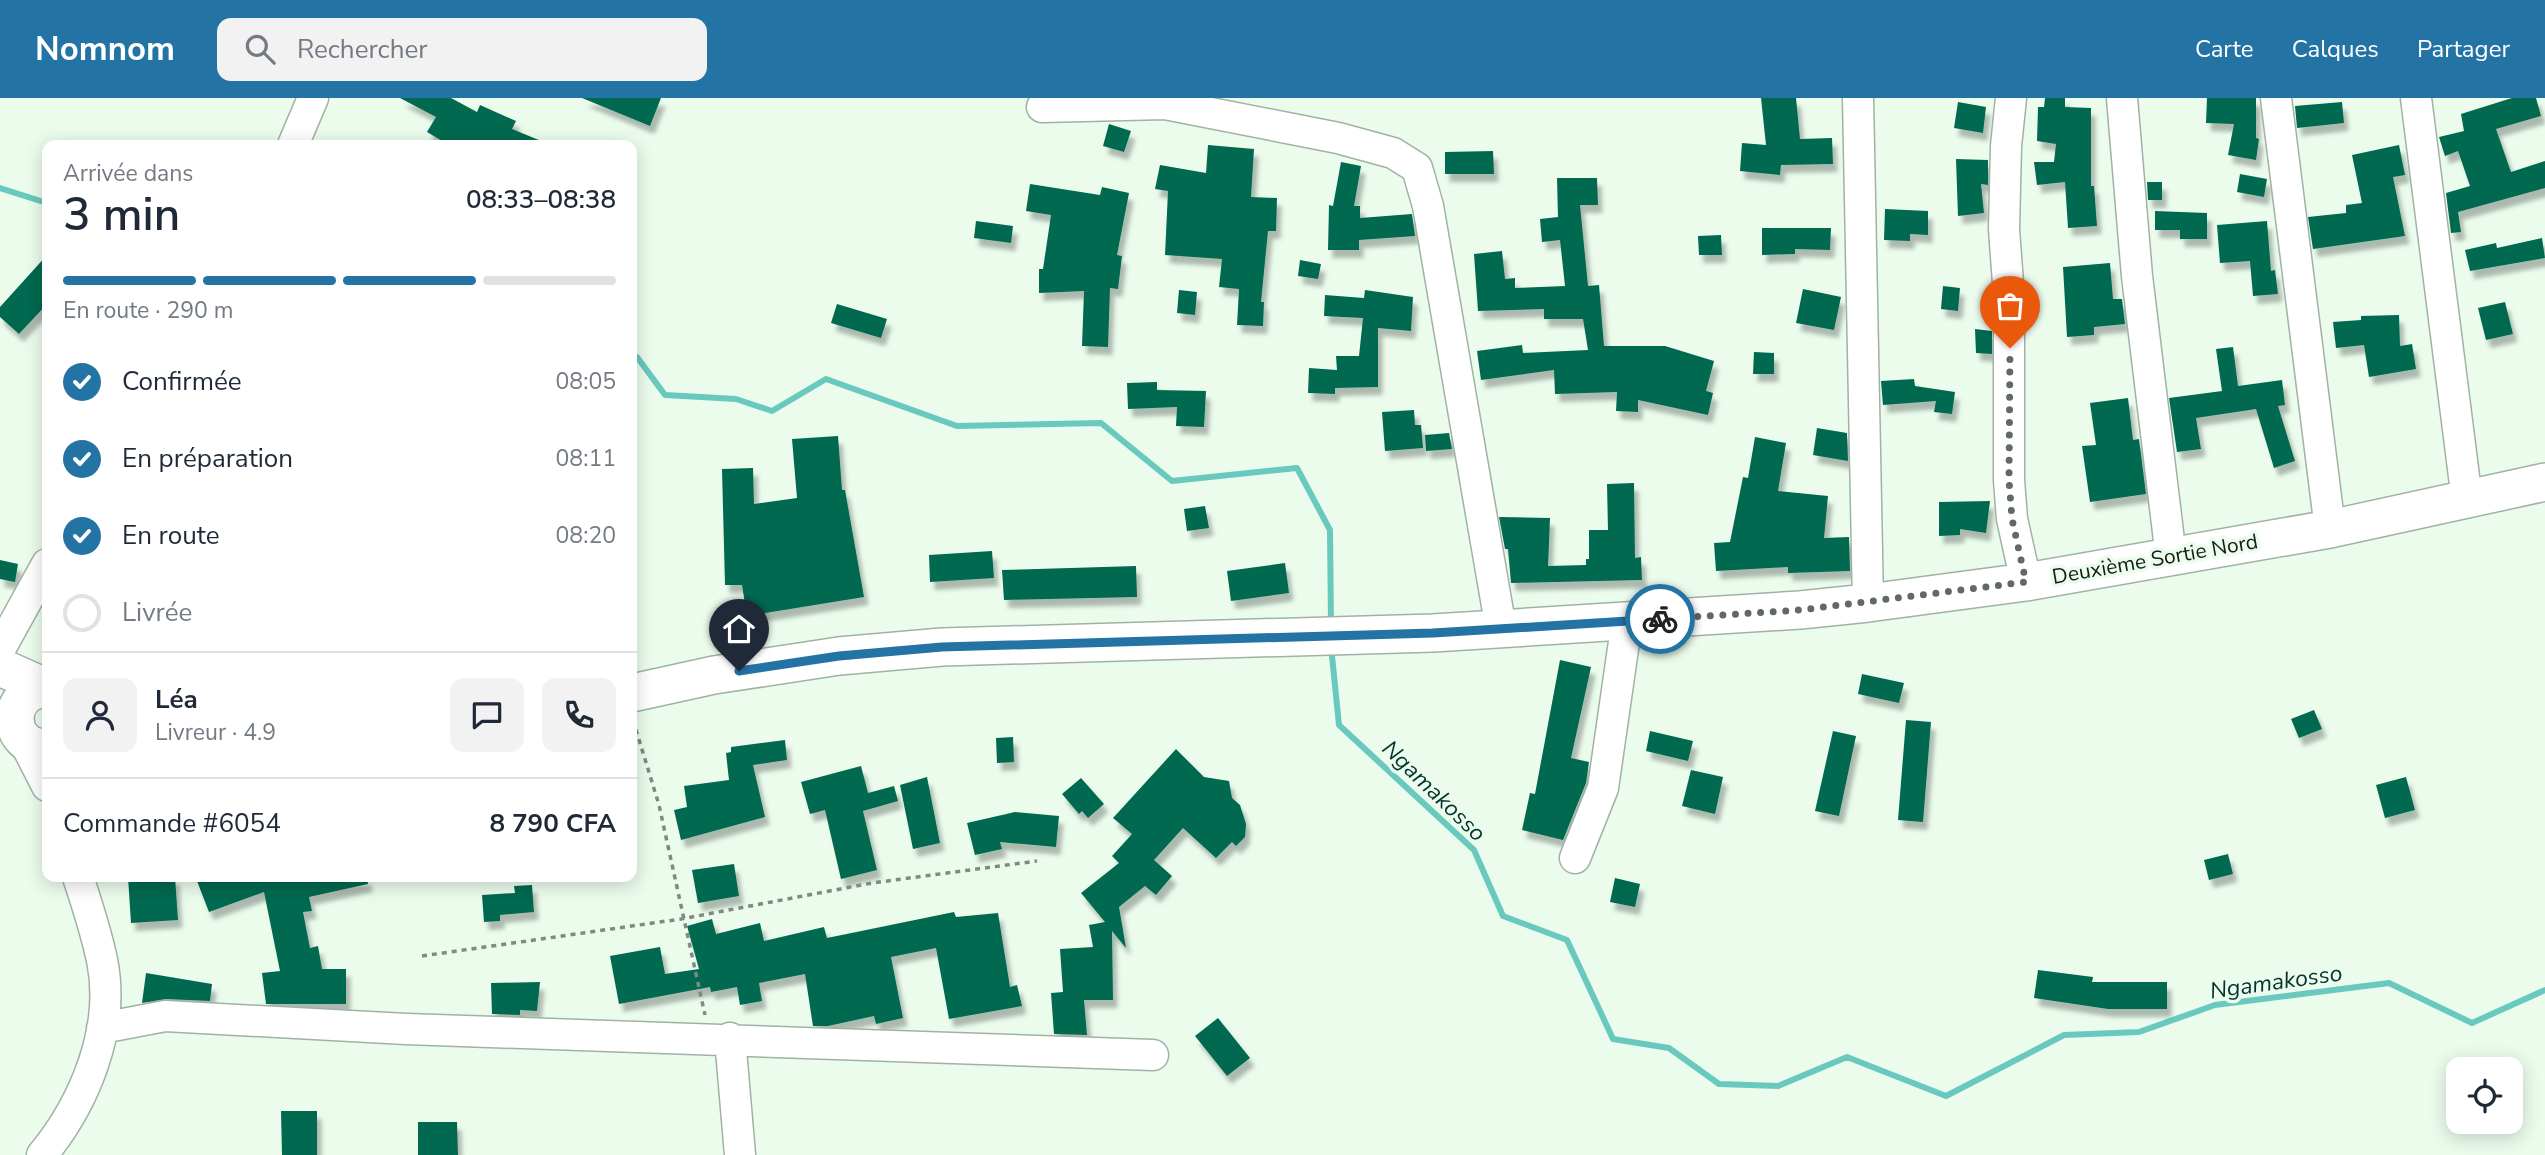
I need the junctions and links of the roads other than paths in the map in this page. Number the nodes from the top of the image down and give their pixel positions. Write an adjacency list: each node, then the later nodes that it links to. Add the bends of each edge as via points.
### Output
1 (313, 98): 8 (street)
2 (1858, 98): 15 (street)
3 (2011, 98): 14 (street, via 2004,229 2009,297 2009,480)
4 (2122, 98): 12 (street, via 2137,276)
5 (2276, 98): 11 (street)
6 (2416, 98): 10 (street)
7 (1042, 107): 17 (street, via 1165,104 1338,138 1393,153 1416,169 1428,206)
8 (295, 140)
9 (2545, 482): 10 (main road, Deuxième Sortie Nord)
10 (2467, 500): 11 (main road, Deuxième Sortie Nord)
11 (2330, 529): 12 (main road, Deuxième Sortie Nord)
12 (2171, 557): 14 (main road, Deuxième Sortie Nord)
13 (42, 573): 18 (street)
14 (2026, 582): 15 (main road, Deuxième Sortie Nord)
15 (1868, 603): 16 (main road, Deuxième Sortie Nord)
16 (1627, 621): 17 (main road, Deuxième Sortie Nord); 25 (street, via 1603,788)
17 (1501, 629): 22 (main road, Deuxième Sortie Nord, via 942,647 839,656)
18 (0, 649)
19 (0, 667): 20 (main road)
20 (42, 686)
21 (42, 689): 23 (main road, via 21,700 16,709)
22 (637, 692)
23 (22, 731): 24 (street)
24 (42, 775)
25 (1574, 859)
26 (79, 882): 27 (street, via 103,962)
27 (102, 1028): 28 (street, via 165,1016); 30 (street, via 86,1083)
28 (720, 1038): 29 (street); 31 (street)
29 (1153, 1055)
30 (42, 1155)
31 (740, 1155)

